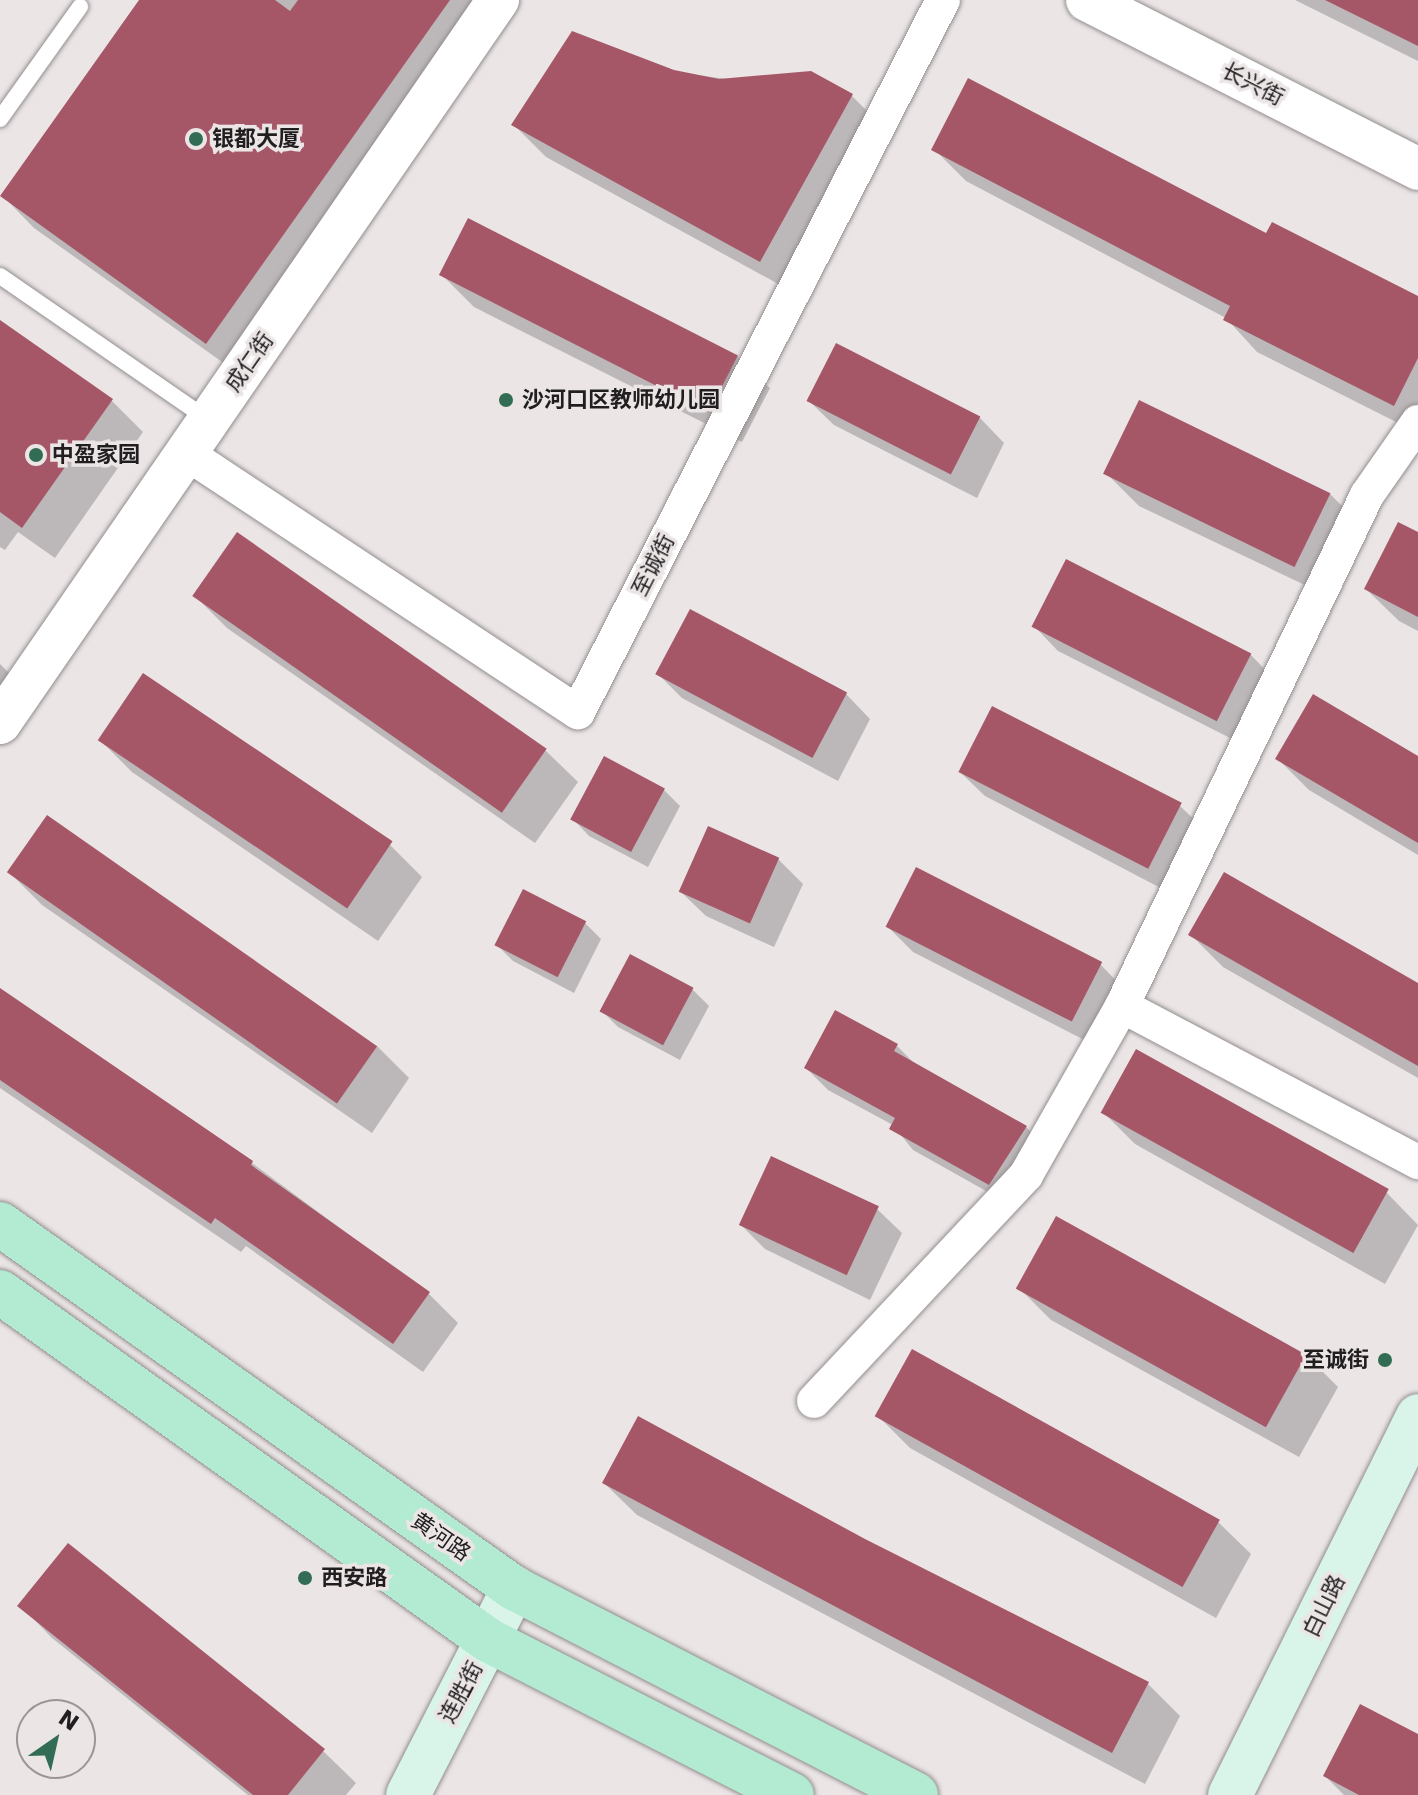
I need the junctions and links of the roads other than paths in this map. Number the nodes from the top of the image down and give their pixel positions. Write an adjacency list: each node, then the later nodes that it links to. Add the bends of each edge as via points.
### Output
1 (498, 0): 9 (street, 成仁街)
2 (943, 0): 9 (street, 至诚街, via 578,712)
3 (1087, 0): 6 (street, 长兴街)
4 (79, 2): 5 (lane)
5 (0, 119)
6 (1414, 163)
7 (0, 276): 9 (lane)
8 (1418, 422): 11 (street, via 1367,495)
9 (197, 437): 10 (street, 成仁街)
10 (0, 723)
11 (1122, 1006): 12 (street); 15 (street, via 1026,1175)
12 (1418, 1162)
13 (0, 1224): 17 (main road, 黄河路)
14 (0, 1292): 18 (main road)
15 (814, 1401)
16 (1418, 1416): 22 (main road, 白山路)
17 (514, 1588): 18 (main road, 连胜街); 21 (main road, 黄河路)
18 (488, 1640): 19 (main road, 连胜街); 20 (main road)
19 (408, 1795)
20 (792, 1795)
21 (916, 1795)
22 (1230, 1795)

